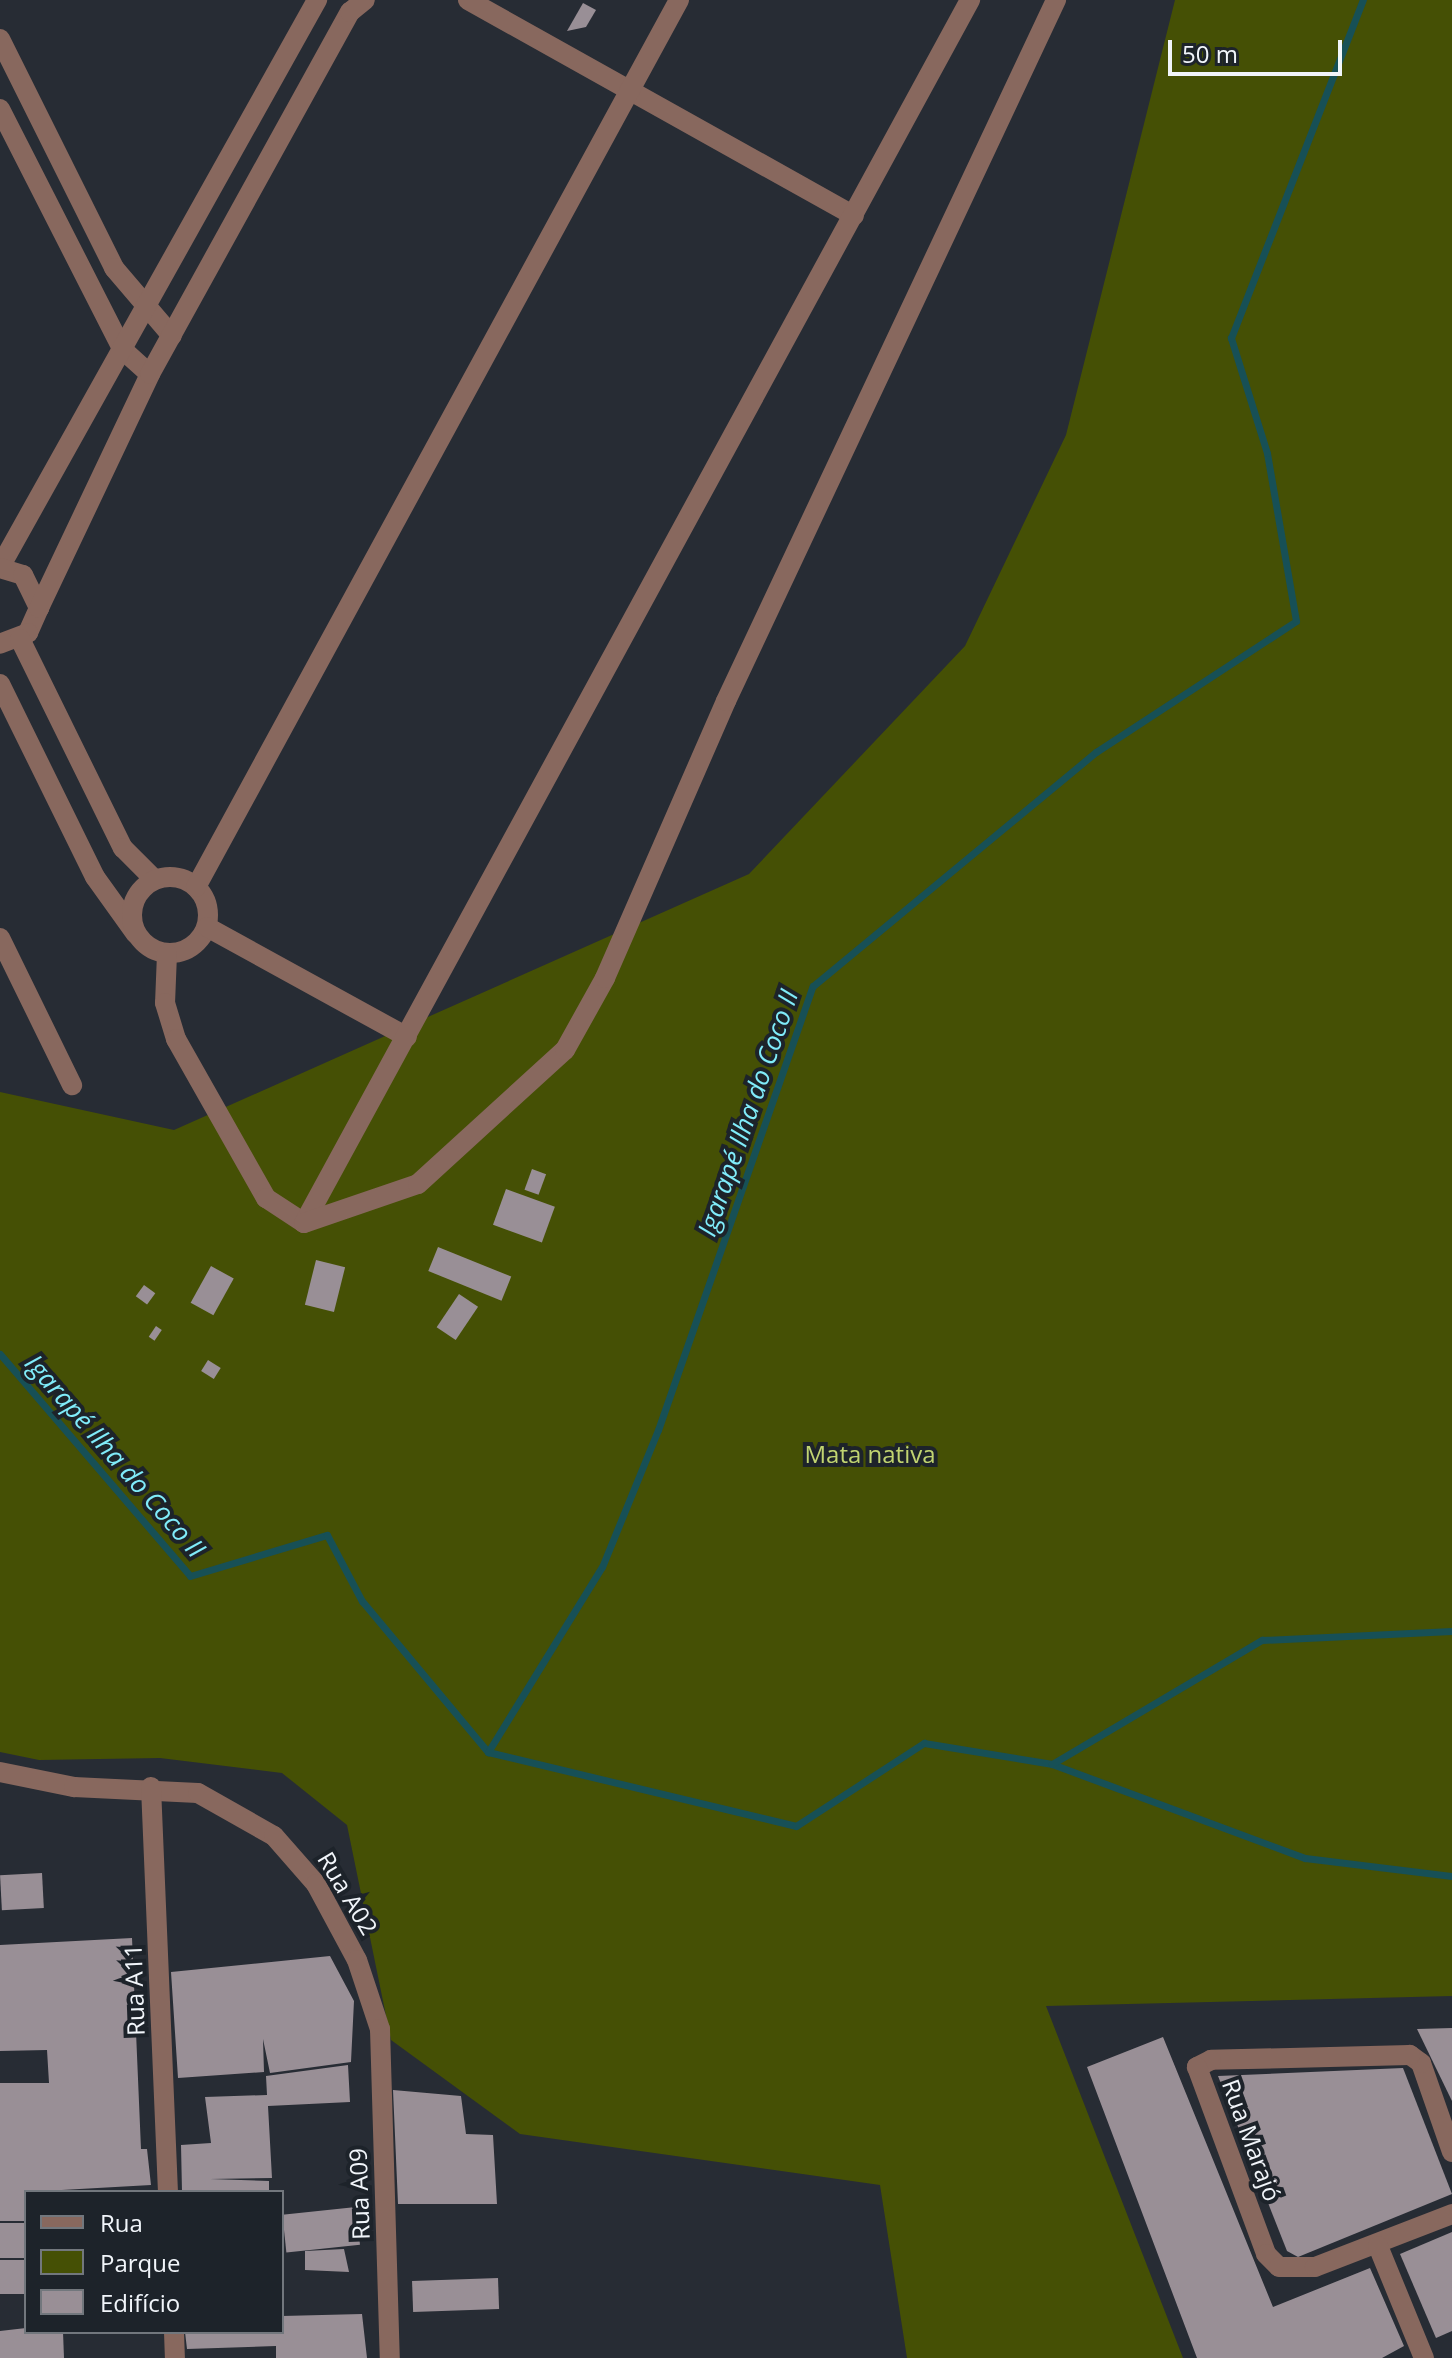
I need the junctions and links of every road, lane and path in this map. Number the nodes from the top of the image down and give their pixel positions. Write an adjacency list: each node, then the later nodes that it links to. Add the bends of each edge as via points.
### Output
1 (317, 0): 11 (street)
2 (365, 0): 12 (street, via 350,12)
3 (468, 0): 8 (street)
4 (679, 0): 8 (street)
5 (970, 0): 10 (street)
6 (1056, 0): 28 (street, via 726,701 605,978 565,1050 418,1184)
7 (0, 39): 11 (street, via 94,231)
8 (630, 89): 10 (street); 21 (street)
9 (0, 109): 13 (street)
10 (854, 216): 26 (street)
11 (144, 310): 12 (street); 13 (street)
12 (172, 336): 14 (street)
13 (123, 350): 14 (street); 15 (street)
14 (150, 374): 16 (street)
15 (0, 568): 16 (street, via 32,585)
16 (39, 608): 17 (street)
17 (10, 642): 18 (street)
18 (34, 672): 19 (street); 20 (street, via 123,848)
19 (1, 690): 23 (street, via 95,877)
20 (155, 880): 21 (street, via 178,878); 23 (street, via 132,909)
21 (196, 887): 22 (street, via 207,905)
22 (207, 927): 25 (street, via 192,947); 26 (street)
23 (136, 934): 25 (street)
24 (0, 938): 27 (street)
25 (167, 954): 28 (street, via 165,1003 176,1039 266,1198)
26 (407, 1037): 28 (street)
27 (72, 1085)
28 (304, 1223)
29 (0, 1772): 30 (street, Rua A02, via 74,1787)
30 (151, 1787): 31 (street, Rua A02, via 198,1793 232,1808 296,1857 357,1960); 33 (street, Rua A11)
31 (380, 2029): 38 (street, Rua A09)
32 (1452, 2152): 35 (street, Rua Marajó, via 1421,2063 1410,2055 1226,2059 1197,2067 1266,2254 1279,2267 1315,2267)
33 (168, 2190)
34 (1452, 2214): 35 (street, Rua Marajó)
35 (1378, 2246): 39 (street)
36 (174, 2334): 37 (street)
37 (175, 2358)
38 (390, 2358)
39 (1424, 2358)

